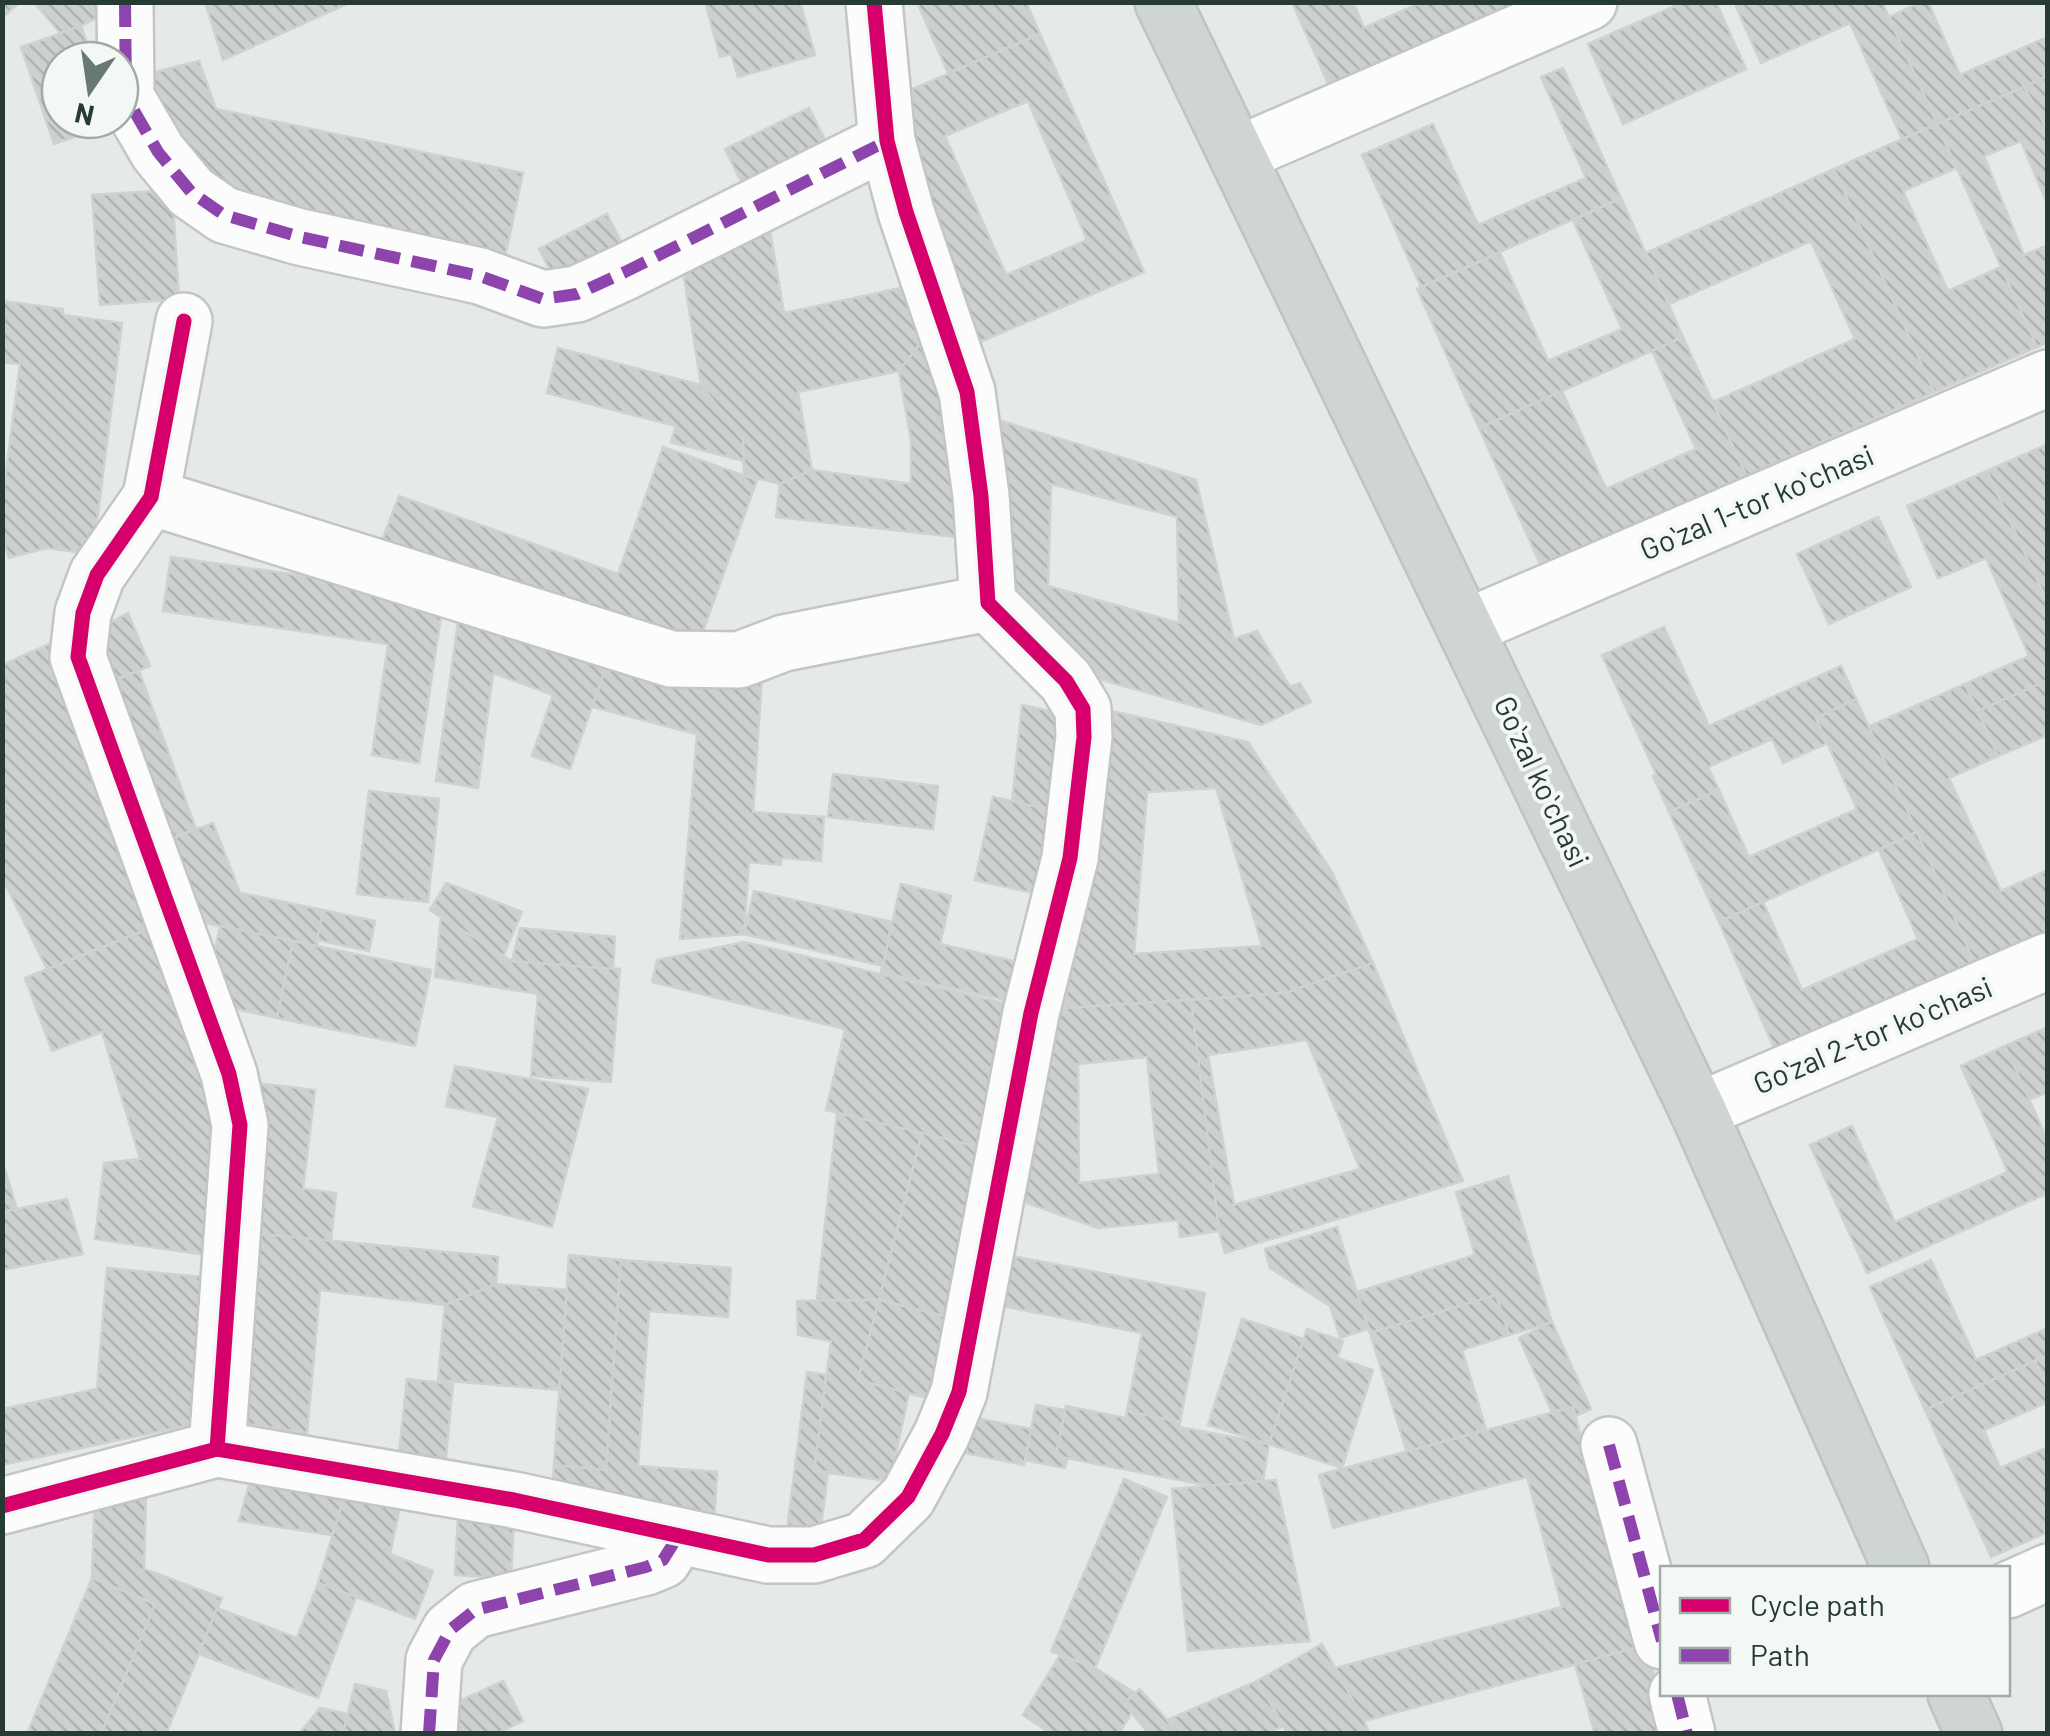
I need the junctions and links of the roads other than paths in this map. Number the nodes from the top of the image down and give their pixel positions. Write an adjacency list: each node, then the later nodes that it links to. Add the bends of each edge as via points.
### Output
1 (125, 2): 5 (street, via 126,98 191,192 224,215 480,276 543,299 578,294)
2 (874, 2): 5 (street)
3 (1164, 2): 6 (main road, Goʻzal koʻchasi)
4 (1589, 2): 6 (street)
5 (887, 140): 10 (street, via 967,392)
6 (1237, 155): 11 (main road, Goʻzal koʻchasi)
7 (184, 321): 9 (street)
8 (2048, 378): 11 (street, Goʻzal 1-tor koʻchasi)
9 (151, 497): 10 (street, via 671,659 739,660 784,643); 15 (street, via 97,575 82,613 78,656 228,1074 240,1125)
10 (988, 604): 17 (street, via 1066,681 1084,709 1084,736 1070,858 1031,1013 959,1392 908,1497 864,1540 814,1555 768,1555)
11 (1467, 627): 13 (main road, Goʻzal koʻchasi)
12 (2048, 960): 13 (street, Goʻzal 2-tor koʻchasi)
13 (1698, 1111): 18 (main road, Goʻzal koʻchasi)
14 (1610, 1445): 21 (street)
15 (218, 1450): 16 (street); 17 (street, via 514,1500)
16 (2, 1506)
17 (678, 1536): 24 (street, via 663,1560 646,1567 475,1610 450,1630 434,1660)
18 (1900, 1566)
19 (2048, 1572): 20 (street)
20 (2010, 1589)
21 (1660, 1633)
22 (1678, 1696): 25 (street)
23 (1957, 1696): 26 (main road)
24 (429, 1734)
25 (1688, 1734)
26 (1974, 1734)

